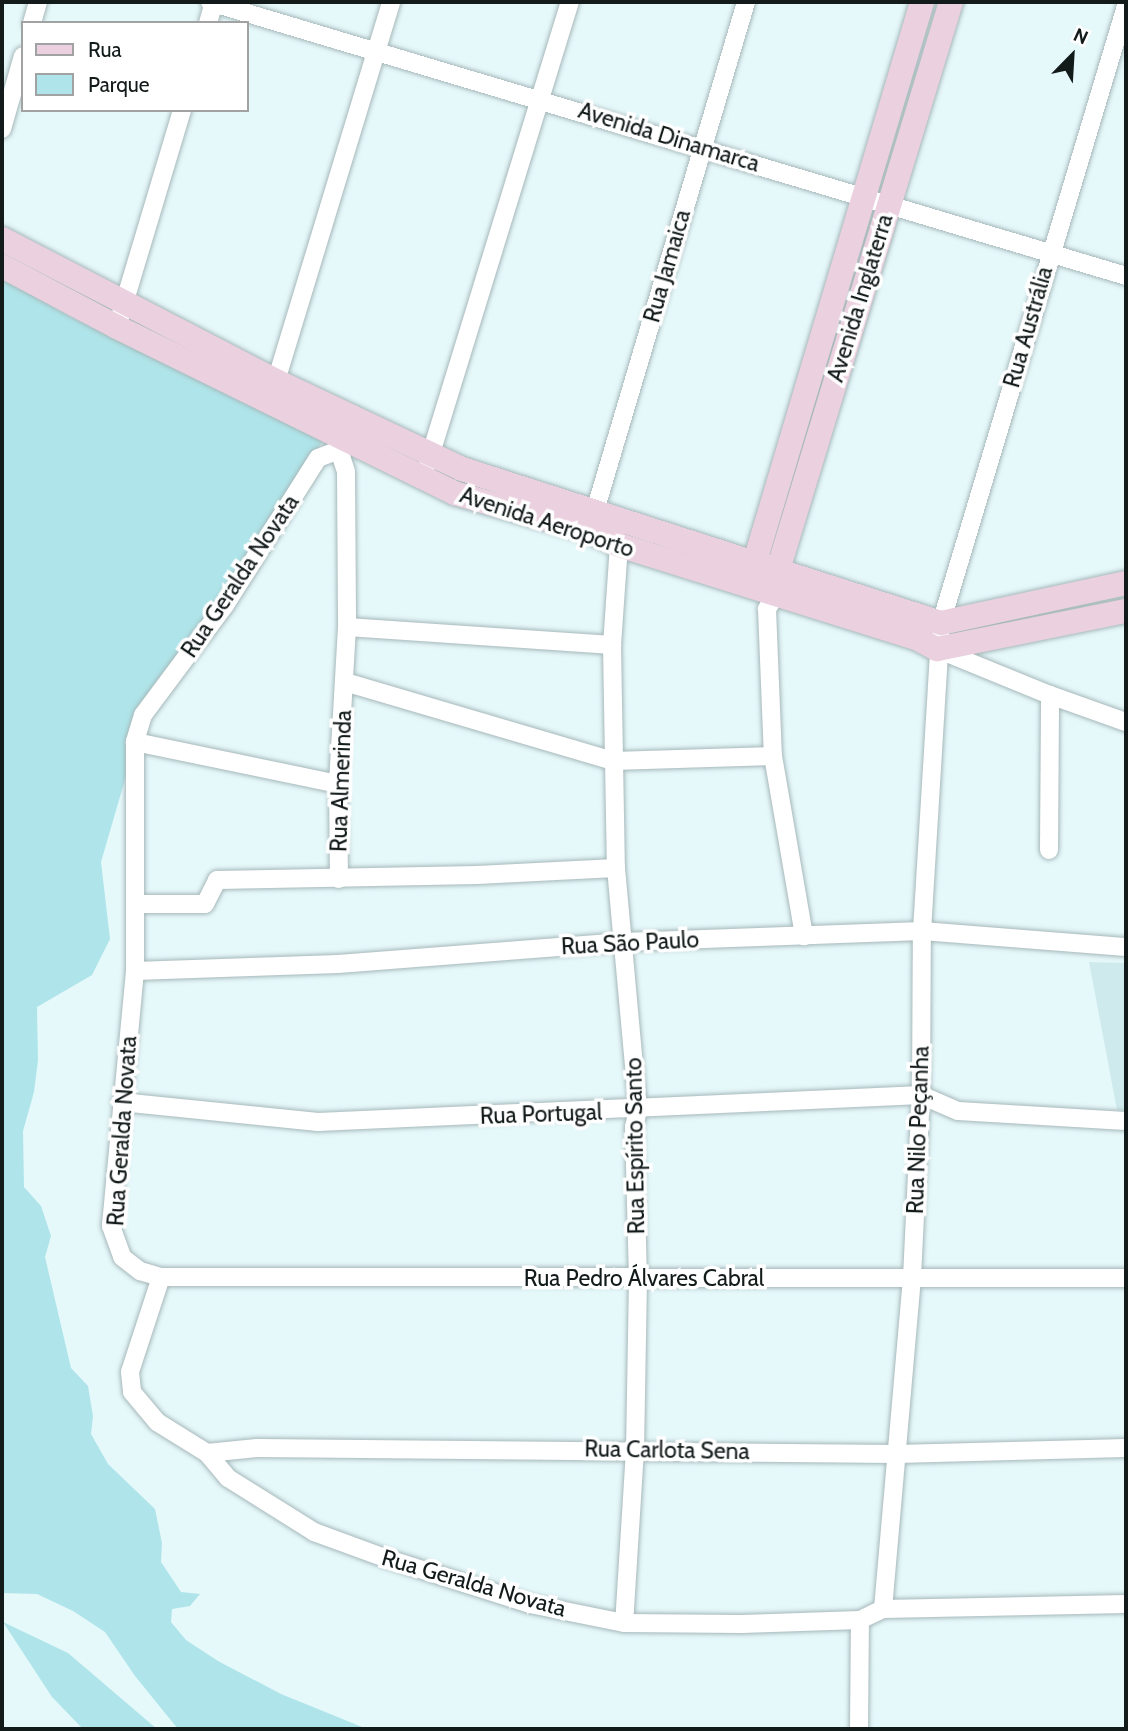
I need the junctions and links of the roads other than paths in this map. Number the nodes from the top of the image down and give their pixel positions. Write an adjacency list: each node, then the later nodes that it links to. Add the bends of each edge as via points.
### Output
1 (38, 2): 9 (street)
2 (213, 2): 10 (street); 11 (street, Avenida Dinamarca)
3 (391, 2): 11 (street)
4 (570, 2): 13 (street)
5 (746, 2): 16 (street, Rua Jamaica)
6 (922, 2): 17 (street, Avenida Inglaterra)
7 (951, 2): 18 (street, Avenida Inglaterra)
8 (1126, 6): 20 (street, Rua Austrália)
9 (33, 21)
10 (208, 21)
11 (377, 50): 13 (street, Avenida Dinamarca); 24 (street)
12 (21, 63): 15 (street)
13 (541, 98): 16 (street, Avenida Dinamarca); 26 (street)
14 (181, 112): 23 (street)
15 (2, 130)
16 (702, 147): 17 (street, Avenida Dinamarca); 27 (street, Rua Jamaica)
17 (863, 197): 18 (street, Avenida Dinamarca); 30 (street, Avenida Inglaterra)
18 (889, 204): 20 (street, Avenida Dinamarca); 29 (street, Avenida Inglaterra)
19 (2, 239): 23 (street, Avenida Aeroporto)
20 (1051, 252): 22 (street, Avenida Dinamarca); 34 (street, Rua Austrália)
21 (2, 266): 23 (street, Avenida Aeroporto)
22 (1126, 276)
23 (121, 316): 24 (street, Avenida Aeroporto)
24 (273, 391): 25 (street, Avenida Aeroporto); 26 (street, Avenida Aeroporto)
25 (342, 444): 26 (street, Avenida Aeroporto); 35 (street, Rua Almerinda); 41 (street, Rua Geralda Novata, via 318,458 225,605 144,715)
26 (427, 466): 27 (street, Avenida Aeroporto, via 453,492)
27 (592, 521): 28 (street, Avenida Aeroporto); 30 (street, Avenida Aeroporto)
28 (619, 545): 30 (street, Avenida Aeroporto); 36 (street, Rua Espírito Santo)
29 (778, 570): 30 (street, Avenida Aeroporto); 32 (street, Avenida Inglaterra); 34 (street, Avenida Aeroporto)
30 (751, 573): 32 (street, Avenida Aeroporto)
31 (1126, 583): 34 (street)
32 (771, 602): 37 (street, Avenida Aeroporto, via 916,638); 42 (street)
33 (1126, 611): 37 (street)
34 (941, 623): 37 (street, Rua Austrália)
35 (347, 627): 36 (street); 38 (street, Rua Almerinda)
36 (612, 645): 43 (street, Rua Espírito Santo)
37 (937, 649): 39 (street); 49 (street, Rua Nilo Peçanha)
38 (345, 682): 43 (street); 44 (street, Rua Almerinda)
39 (1050, 695): 40 (street); 45 (street)
40 (1126, 722)
41 (135, 742): 44 (street); 48 (street, Rua Geralda Novata)
42 (773, 756): 43 (street); 50 (street)
43 (614, 761): 46 (street, Rua Espírito Santo)
44 (338, 784): 47 (street, Rua Almerinda)
45 (1049, 850)
46 (615, 868): 47 (street, Rua Almerinda); 51 (street, Rua Espírito Santo)
47 (339, 879): 48 (street, via 217,880 208,902 202,905)
48 (135, 904): 53 (street, Rua Geralda Novata)
49 (922, 932): 50 (street, Rua São Paulo); 52 (street, Rua São Paulo); 54 (street, Rua Nilo Peçanha)
50 (804, 936): 51 (street, Rua São Paulo)
51 (623, 942): 53 (street, Rua São Paulo, via 338,964); 56 (street, Rua Espírito Santo)
52 (1126, 947)
53 (135, 971): 55 (street, Rua Geralda Novata)
54 (921, 1095): 56 (street, Rua Portugal); 57 (street, Rua Portugal, via 958,1111); 59 (street, Rua Nilo Peçanha)
55 (121, 1102): 56 (street, Rua Portugal, via 318,1122); 58 (street, Rua Geralda Novata, via 111,1226 122,1257)
56 (638, 1110): 61 (street, Rua Espírito Santo, via 634,1127)
57 (1126, 1121)
58 (161, 1277): 61 (street, Rua Pedro Álvares Cabral); 64 (street, Rua Geralda Novata, via 130,1372 132,1392 157,1422)
59 (912, 1277): 60 (street, Rua Pedro Álvares Cabral); 61 (street, Rua Pedro Álvares Cabral); 65 (street, Rua Nilo Peçanha)
60 (1126, 1278)
61 (638, 1279): 63 (street, Rua Espírito Santo)
62 (1126, 1448): 65 (street, Rua Carlota Sena)
63 (635, 1450): 64 (street, Rua Carlota Sena, via 257,1448); 65 (street, Rua Carlota Sena); 69 (street, Rua Espírito Santo)
64 (207, 1452): 69 (street, Rua Geralda Novata, via 245,1492 314,1532 530,1604)
65 (897, 1454): 67 (street, Rua Nilo Peçanha)
66 (1126, 1604): 67 (street, Rua Geralda Novata)
67 (883, 1609): 68 (street, Rua Geralda Novata)
68 (860, 1620): 69 (street, Rua Geralda Novata); 70 (street)
69 (624, 1623)
70 (859, 1729)

